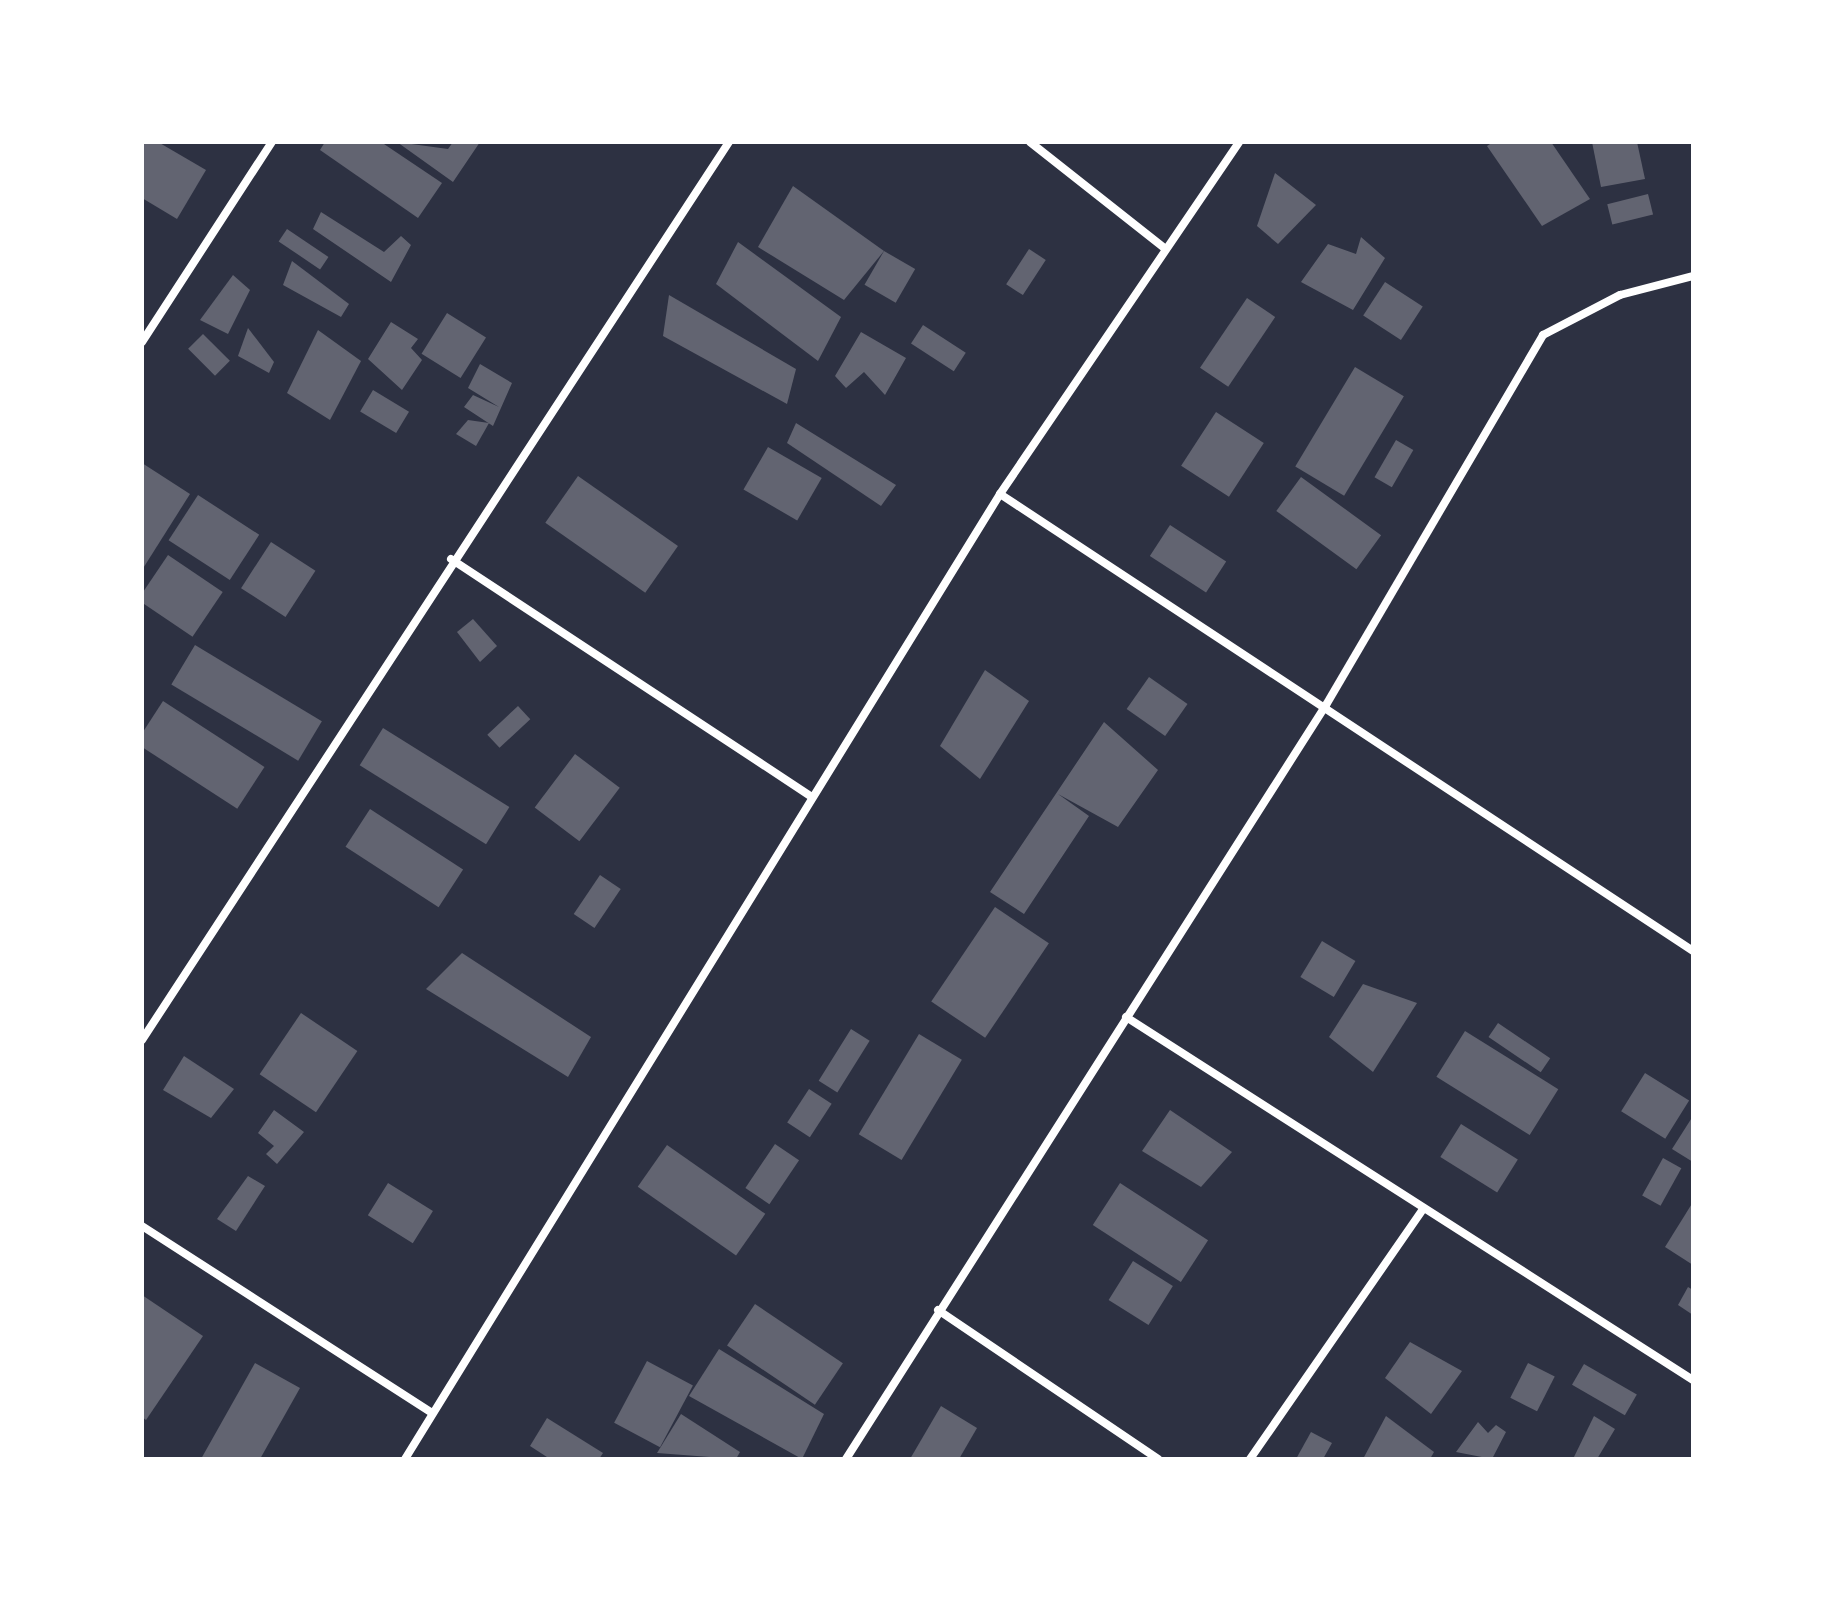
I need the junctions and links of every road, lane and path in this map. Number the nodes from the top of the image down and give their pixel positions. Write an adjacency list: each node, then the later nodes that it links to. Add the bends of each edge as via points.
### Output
1 (272, 142): 7 (street)
2 (729, 142): 9 (street)
3 (1030, 142): 5 (street)
4 (1239, 142): 5 (street)
5 (1164, 248): 8 (street)
6 (1693, 276): 10 (street, via 1620,295 1543,335)
7 (142, 342)
8 (1000, 494): 10 (street); 11 (street)
9 (451, 559): 11 (street); 14 (street)
10 (1326, 705): 12 (street); 13 (street)
11 (812, 797): 19 (street)
12 (1693, 951)
13 (1126, 1017): 15 (street); 17 (street)
14 (142, 1040)
15 (1424, 1208): 18 (street); 23 (street)
16 (142, 1226): 19 (street)
17 (938, 1310): 21 (street); 22 (street)
18 (1693, 1380)
19 (431, 1412): 20 (street)
20 (405, 1459)
21 (846, 1459)
22 (1158, 1459)
23 (1250, 1459)

